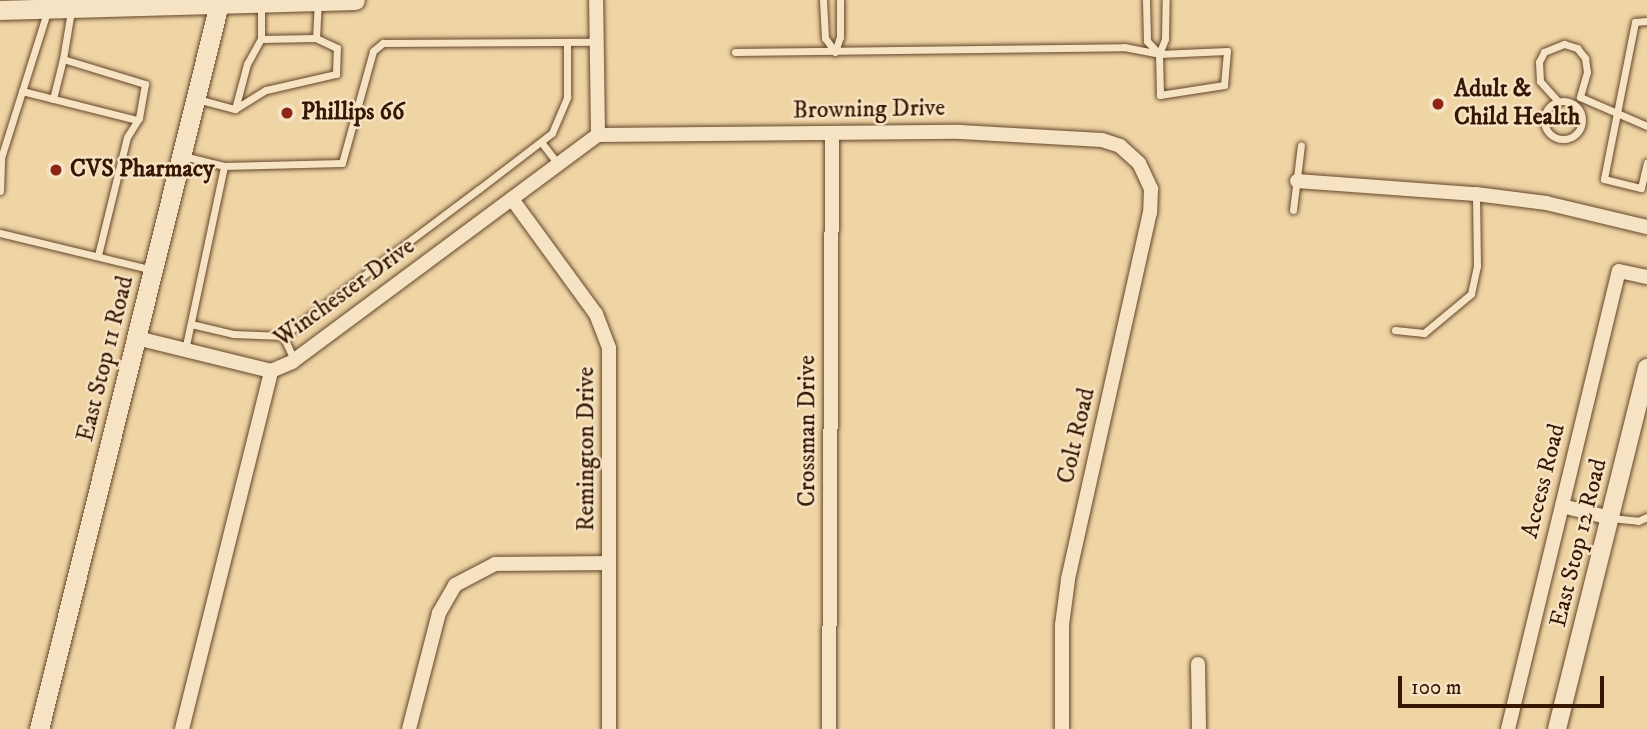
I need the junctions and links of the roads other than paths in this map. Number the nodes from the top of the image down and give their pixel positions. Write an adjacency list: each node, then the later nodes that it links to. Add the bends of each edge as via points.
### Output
1 (293, 0): 2 (main road); 10 (main road)
2 (318, 0): 3 (main road); 15 (lane)
3 (355, 0)
4 (596, 0): 17 (street)
5 (823, 0): 20 (lane, via 825,38)
6 (840, 0): 20 (lane, via 840,37)
7 (1146, 0): 21 (lane, via 1147,41)
8 (1166, 0): 21 (lane, via 1165,39)
9 (220, 1): 10 (main road); 12 (main road); 25 (main road, East Stop 11 Road)
10 (261, 1): 16 (lane)
11 (0, 10): 13 (main road)
12 (71, 10): 13 (main road); 22 (lane)
13 (47, 12): 23 (lane)
14 (1647, 20): 29 (lane, via 1634,22)
15 (316, 38): 16 (lane); 28 (lane, via 337,48 336,74 266,90)
16 (261, 39): 28 (lane, via 247,64)
17 (597, 42): 18 (lane); 33 (street)
18 (567, 43): 34 (lane, via 567,97 552,133); 41 (lane, via 383,43 373,51 342,163)
19 (735, 52): 20 (lane)
20 (835, 52): 21 (lane, via 1124,47)
21 (1158, 54): 21 (lane, via 1227,51 1224,85 1160,95)
22 (63, 59): 24 (lane); 30 (lane, via 139,79 146,94)
23 (22, 91): 24 (lane); 37 (lane)
24 (53, 99): 30 (lane)
25 (196, 99): 28 (lane); 36 (main road, East Stop 11 Road)
26 (1556, 99): 27 (lane); 27 (lane, via 1546,128 1556,140 1575,136 1581,125); 27 (lane, via 1540,81 1539,62 1544,52 1564,44 1577,48 1585,58 1587,72)
27 (1577, 99): 29 (lane)
28 (235, 110)
29 (1617, 113): 31 (lane); 39 (lane, via 1604,179 1641,188)
30 (137, 120): 49 (lane, via 127,137)
31 (1647, 126)
32 (832, 133): 33 (street, Browning Drive); 38 (street, Browning Drive, via 960,132 1092,139 1115,144); 69 (street, Crossman Drive)
33 (598, 135): 40 (street, Winchester Drive)
34 (541, 142): 40 (lane); 54 (lane)
35 (1301, 145): 42 (lane)
36 (182, 156): 41 (lane); 50 (main road, East Stop 11 Road)
37 (1, 158): 43 (lane)
38 (1135, 158): 70 (street, Colt Road, via 1150,189 1150,212 1068,580 1062,625)
39 (1647, 163)
40 (559, 164): 45 (street, Winchester Drive)
41 (224, 166): 52 (lane)
42 (1297, 181): 44 (street); 46 (lane)
43 (0, 191)
44 (1476, 194): 47 (street); 53 (lane, via 1477,266 1471,294 1424,333)
45 (512, 199): 57 (street, Winchester Drive); 63 (street, Remington Drive, via 596,314 607,342 611,360)
46 (1293, 210)
47 (1647, 227)
48 (0, 233): 49 (lane)
49 (98, 255): 50 (lane)
50 (154, 270): 55 (main road, East Stop 11 Road)
51 (1647, 277): 60 (street, Access Road, via 1619,271)
52 (191, 324): 54 (lane, via 233,334); 56 (lane)
53 (1395, 330)
54 (282, 336): 57 (lane)
55 (137, 338): 56 (street); 65 (main road, East Stop 11 Road)
56 (185, 350): 59 (street)
57 (295, 360): 59 (street, Winchester Drive)
58 (1647, 368): 62 (street, East Stop 12 Road)
59 (271, 371): 66 (street, Winchester Drive)
60 (1562, 506): 62 (street); 72 (street, Access Road)
61 (1647, 517): 62 (lane, via 1638,521)
62 (1611, 518): 73 (street, East Stop 12 Road)
63 (609, 563): 67 (street, via 502,563 461,581 439,613); 68 (street, Remington Drive)
64 (1198, 664): 71 (street)
65 (39, 729)
66 (182, 729)
67 (410, 729)
68 (609, 729)
69 (829, 729)
70 (1062, 729)
71 (1199, 729)
72 (1508, 729)
73 (1557, 729)

